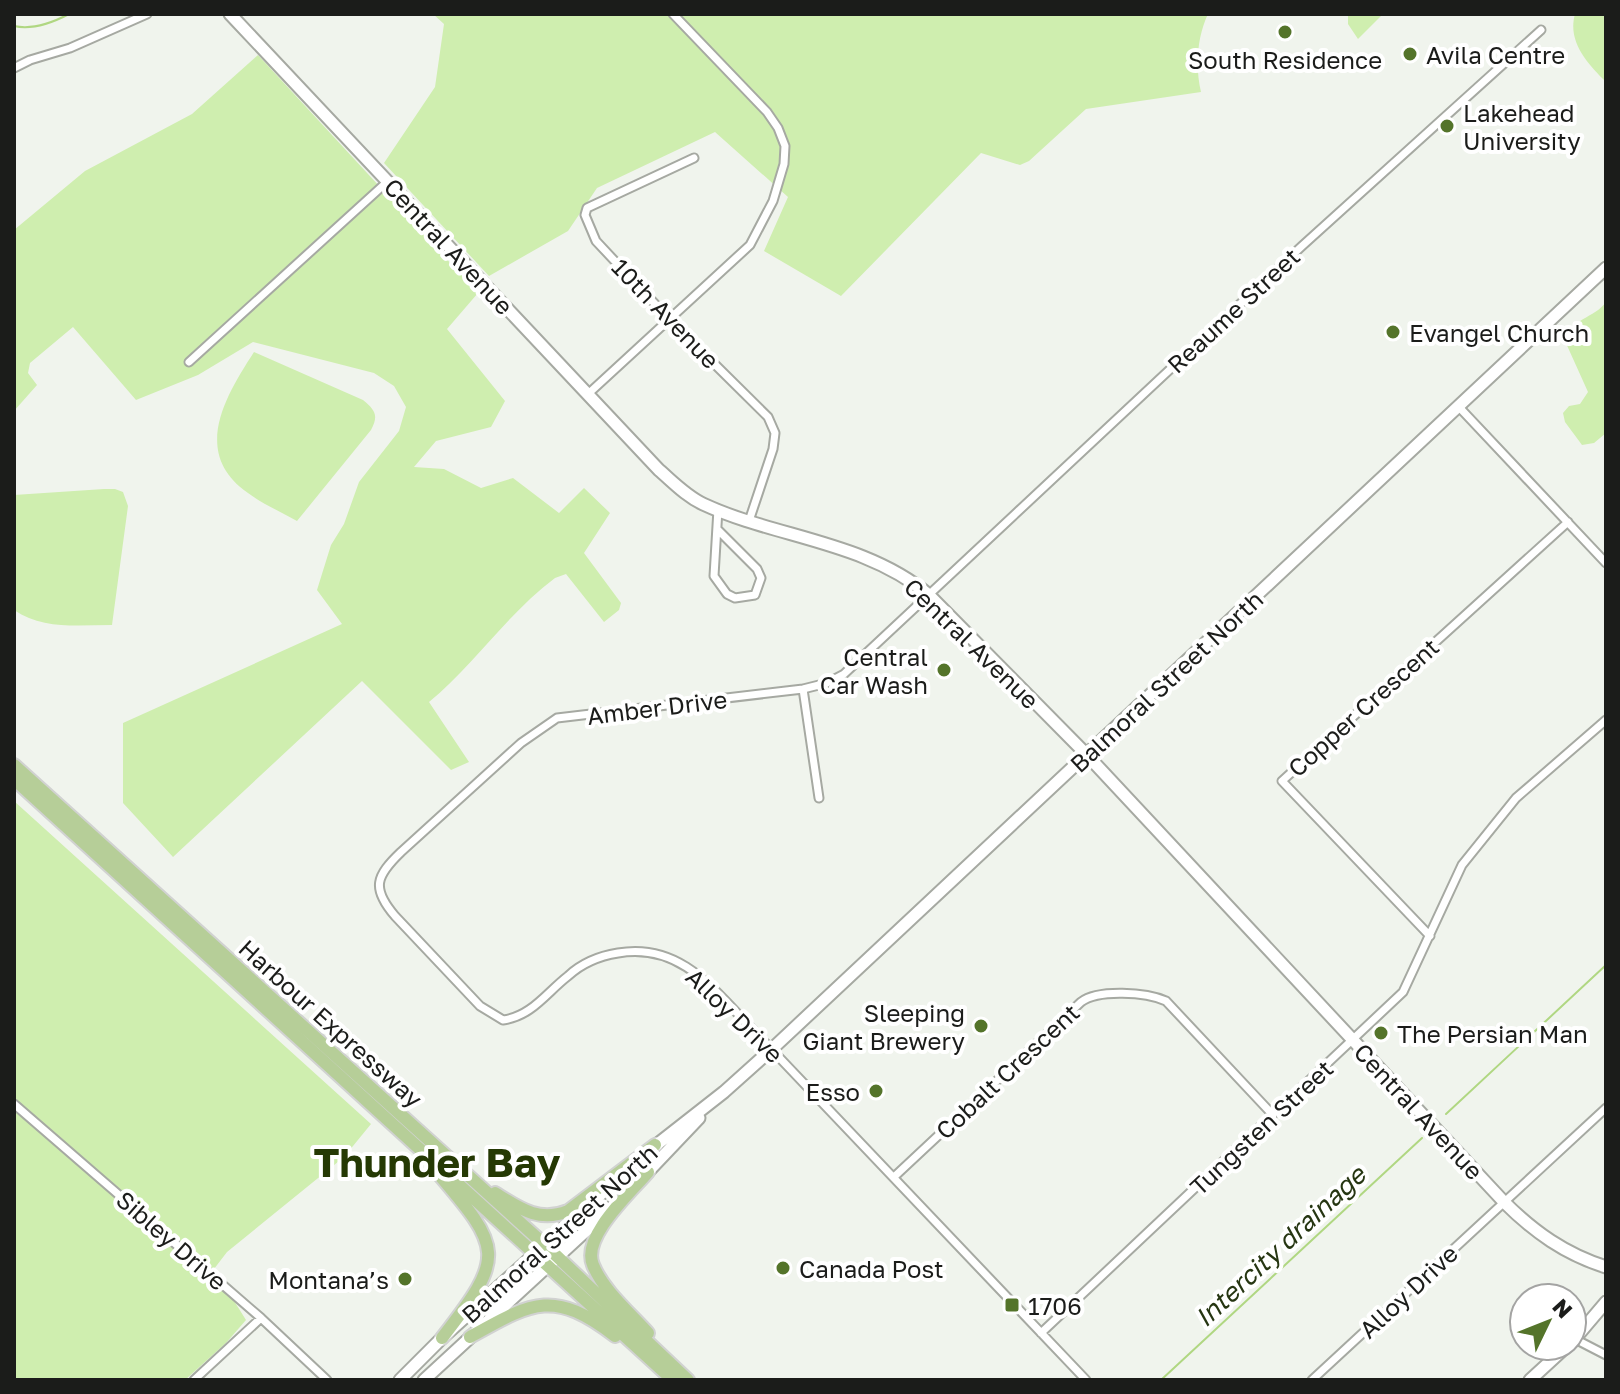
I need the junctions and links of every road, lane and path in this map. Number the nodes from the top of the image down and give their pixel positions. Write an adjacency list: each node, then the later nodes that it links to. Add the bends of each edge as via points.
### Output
1 (147, 14): 5 (street)
2 (230, 14): 7 (main road, Central Avenue)
3 (673, 14): 9 (street, via 767,112 785,146 773,201 750,245)
4 (1541, 30): 18 (street, Reaume Street)
5 (14, 68)
6 (694, 158): 9 (street, 10th Avenue, via 587,208 585,215 596,241)
7 (388, 181): 10 (street); 11 (main road, Central Avenue)
8 (1606, 268): 12 (main road, Balmoral Street North)
9 (670, 320): 11 (street); 14 (street, 10th Avenue, via 768,417 775,433)
10 (189, 362)
11 (588, 394): 13 (main road, Central Avenue, via 672,482)
12 (1458, 406): 15 (street); 21 (main road, Balmoral Street North)
13 (718, 509): 14 (main road, Central Avenue); 16 (street)
14 (749, 521): 18 (main road, Central Avenue, via 873,561)
15 (1568, 522): 17 (street); 26 (street, Copper Crescent, via 1282,781)
16 (718, 530): 16 (street, via 714,576 735,598 755,595 761,578 757,569)
17 (1606, 563)
18 (929, 595): 19 (street, Amber Drive, via 844,674); 21 (main road, Central Avenue)
19 (803, 689): 24 (street); 25 (street, Amber Drive, via 557,718 521,743)
20 (1606, 720): 26 (street, Tungsten Street, via 1516,798 1462,865)
21 (1087, 755): 27 (main road, Central Avenue); 28 (main road, Balmoral Street North)
22 (14, 765): 37 (main road, Harbour Expressway)
23 (14, 779): 33 (main road, Harbour Expressway)
24 (819, 798)
25 (401, 852): 28 (street, Alloy Drive, via 380,879 385,905 491,1015 503,1020 528,1012 568,975 597,957 650,951 678,960 699,975)
26 (1430, 936): 27 (street, Tungsten Street, via 1403,992)
27 (1353, 1040): 32 (street, Tungsten Street); 38 (main road, Central Avenue)
28 (772, 1049): 29 (main road, Balmoral Street North); 36 (street, Alloy Drive)
29 (724, 1092): 34 (main road, Balmoral Street North); 35 (main road, Balmoral Street North)
30 (14, 1104): 43 (street, Sibley Drive)
31 (1606, 1108): 38 (street, Alloy Drive)
32 (1273, 1115): 36 (street, Cobalt Crescent, via 1166,1001 1147,995 1093,995); 45 (street, Tungsten Street)
33 (397, 1126): 39 (main road, Harbour Expressway); 47 (main road, via 475,1216 488,1245 483,1280)
34 (655, 1145): 37 (main road, via 557,1215 531,1214); 39 (main road, Balmoral Street North)
35 (648, 1172): 40 (main road, Balmoral Street North); 54 (main road, via 600,1228 591,1260 601,1279)
36 (895, 1176): 45 (street, Alloy Drive)
37 (473, 1180): 39 (main road, Harbour Expressway)
38 (1504, 1202): 41 (main road, Central Avenue, via 1552,1243); 56 (street, Alloy Drive)
39 (541, 1250): 40 (main road, Harbour Expressway); 47 (main road, Balmoral Street North)
40 (552, 1260): 46 (main road, Balmoral Street North); 53 (main road, Harbour Expressway); 54 (main road, Harbour Expressway)
41 (1606, 1267)
42 (1606, 1302): 44 (main road)
43 (261, 1318): 49 (street); 50 (street, Sibley Drive)
44 (1588, 1323)
45 (1041, 1333): 55 (street, Alloy Drive)
46 (470, 1337): 52 (main road, Balmoral Street North); 53 (main road, via 519,1310 553,1305 603,1327)
47 (442, 1338): 51 (main road, Balmoral Street North)
48 (1550, 1362): 57 (main road)
49 (194, 1380)
50 (327, 1380)
51 (401, 1380)
52 (424, 1380)
53 (672, 1380)
54 (689, 1380)
55 (1086, 1380)
56 (1312, 1380)
57 (1530, 1380)

